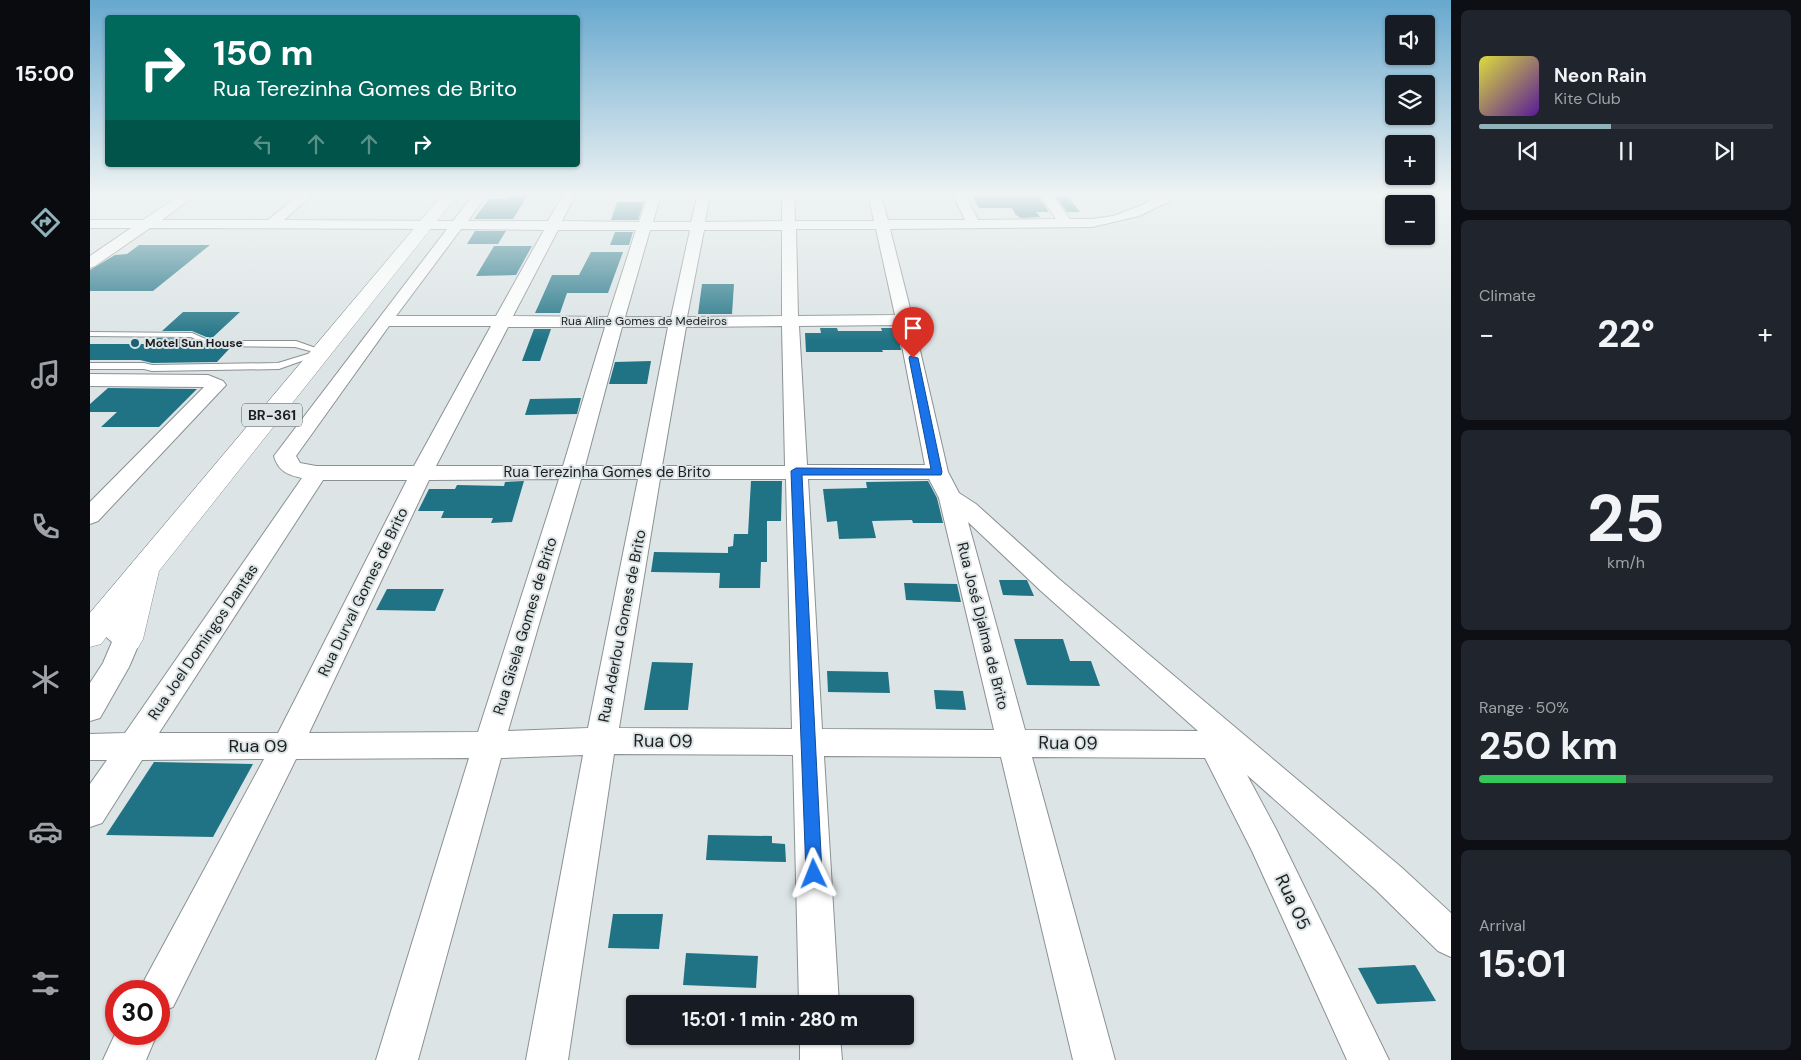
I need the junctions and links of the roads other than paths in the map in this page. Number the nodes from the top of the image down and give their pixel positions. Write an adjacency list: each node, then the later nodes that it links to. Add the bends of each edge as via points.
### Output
1 (120, 242): 9 (street)
2 (412, 242): 17 (main road, BR-361)
3 (444, 242): 10 (street)
4 (544, 242): 12 (street, Rua Durval Gomes de Brito)
5 (640, 242): 13 (street, Rua Gisela Gomes de Brito)
6 (695, 242): 15 (street, Rua Aderlou Gomes de Brito)
7 (789, 242): 14 (street)
8 (887, 242): 11 (street, Rua José Djalma de Brito)
9 (90, 263)
10 (384, 320): 12 (street, Rua Aline Gomes de Medeiros); 24 (street, Rua Terezinha Gomes de Brito, via 285,456 291,468)
11 (905, 320): 14 (street, Rua Aline Gomes de Medeiros); 23 (street, Rua José Djalma de Brito)
12 (502, 321): 13 (street, Rua Aline Gomes de Medeiros); 21 (street, Rua Durval Gomes de Brito)
13 (615, 321): 15 (street, Rua Aline Gomes de Medeiros); 25 (street, Rua Gisela Gomes de Brito)
14 (790, 321): 15 (street, Rua Aline Gomes de Medeiros); 20 (street)
15 (678, 322): 22 (street, Rua Aderlou Gomes de Brito)
16 (90, 334): 17 (lane, via 192,335 209,343 296,344)
17 (323, 352): 18 (lane, via 279,366); 28 (main road, BR-361)
18 (90, 366)
19 (95, 384): 27 (street, via 208,381 216,385)
20 (796, 471): 22 (street, Rua Terezinha Gomes de Brito); 23 (street, Rua Terezinha Gomes de Brito); 34 (street)
21 (422, 472): 24 (street, Rua Terezinha Gomes de Brito); 25 (street, Rua Terezinha Gomes de Brito); 37 (street, Rua Durval Gomes de Brito)
22 (650, 472): 25 (street, Rua Terezinha Gomes de Brito); 32 (street, Rua Aderlou Gomes de Brito)
23 (937, 472): 26 (street, Rua José Djalma de Brito)
24 (316, 473): 39 (street, Rua Joel Domingos Dantas)
25 (572, 473): 35 (street, Rua Gisela Gomes de Brito)
26 (950, 498): 33 (street, Rua José Djalma de Brito); 36 (street, via 968,509)
27 (90, 516)
28 (145, 567): 29 (main road); 30 (main road)
29 (92, 622): 30 (street, via 111,625)
30 (127, 639): 31 (street)
31 (90, 710)
32 (600, 740): 34 (street, Rua 09); 35 (street, Rua 09); 48 (street, Rua Aderlou Gomes de Brito)
33 (1012, 742): 34 (street, Rua 09); 36 (street, Rua 09); 50 (street, Rua José Djalma de Brito)
34 (809, 743): 43 (street)
35 (488, 745): 37 (street, Rua 09); 47 (street, Rua Gisela Gomes de Brito)
36 (1225, 745): 41 (street, via 1389,879); 51 (street, Rua 05, via 1264,840)
37 (287, 746): 39 (street, Rua 09); 42 (street, Rua Durval Gomes de Brito)
38 (90, 747): 39 (street, Rua 09)
39 (134, 747): 40 (street, Rua Joel Domingos Dantas)
40 (90, 812)
41 (1451, 938)
42 (165, 980)
43 (819, 995)
44 (132, 1045): 46 (street)
45 (820, 1045): 49 (street)
46 (124, 1060)
47 (397, 1060)
48 (547, 1060)
49 (821, 1060)
50 (1094, 1060)
51 (1368, 1060)

